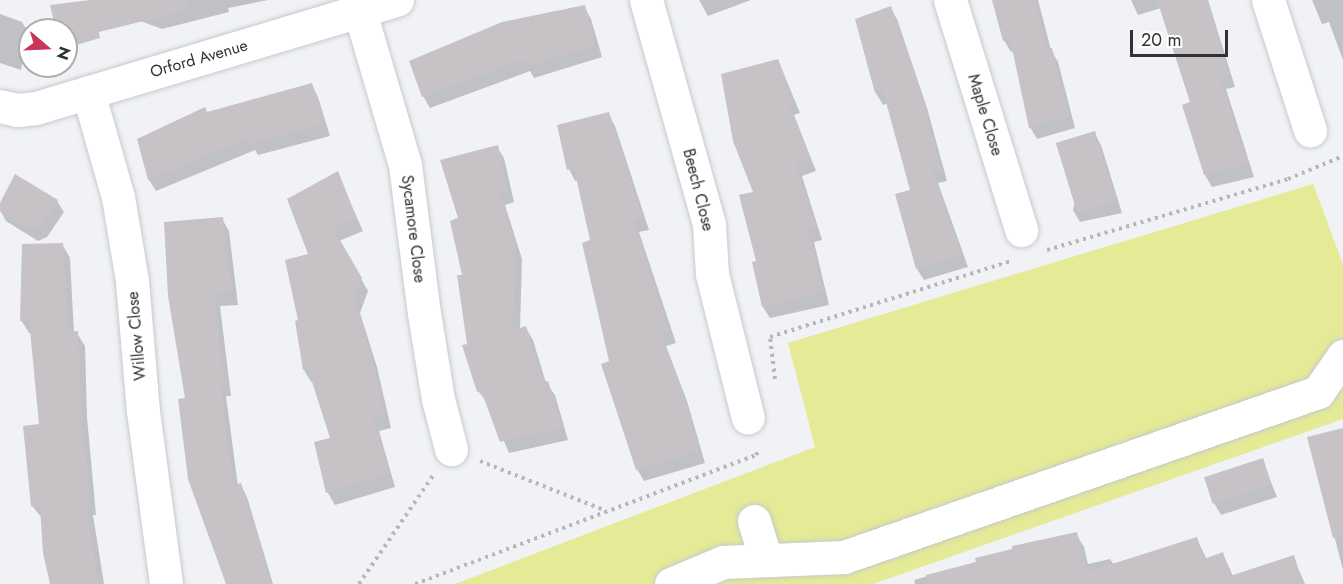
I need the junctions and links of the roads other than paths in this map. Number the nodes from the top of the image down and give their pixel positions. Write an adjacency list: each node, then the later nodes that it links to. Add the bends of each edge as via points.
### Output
1 (397, 0): 5 (street, Orford Avenue)
2 (646, 0): 11 (street, Beech Close, via 709,224 712,274)
3 (950, 0): 9 (street, Maple Close)
4 (1268, 0): 8 (street)
5 (360, 12): 6 (street, Orford Avenue); 12 (street, Sycamore Close, via 405,165 424,313 438,399)
6 (88, 92): 7 (street, Orford Avenue, via 36,108); 15 (street, Willow Close, via 118,197 132,281 143,411)
7 (0, 106)
8 (1310, 129)
9 (1025, 247)
10 (1343, 356): 14 (street, via 1318,392 844,557)
11 (748, 418)
12 (451, 449)
13 (754, 521): 14 (street)
14 (766, 560): 16 (street, via 723,562)
15 (166, 584)
16 (671, 584)

